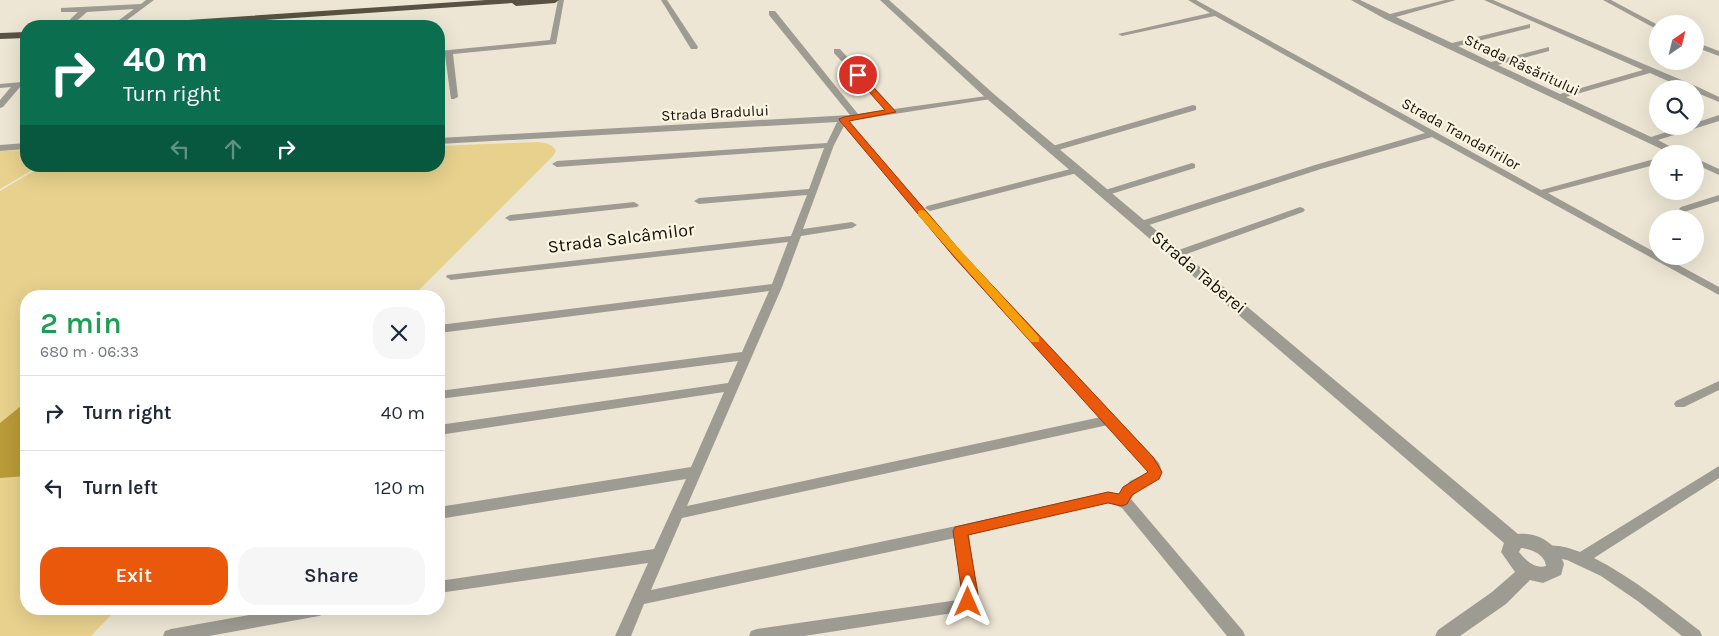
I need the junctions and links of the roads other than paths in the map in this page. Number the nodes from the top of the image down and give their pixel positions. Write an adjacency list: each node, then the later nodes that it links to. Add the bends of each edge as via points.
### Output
1 (74, 0): 14 (street, via 64,10)
2 (151, 0): 13 (street)
3 (523, 0): 20 (highway)
4 (555, 0): 21 (highway)
5 (561, 0): 33 (street, via 553,42)
6 (664, 0): 28 (street)
7 (884, 0): 42 (street, Strada Taberei)
8 (1191, 0): 16 (street, Strada Trandafirilor)
9 (1354, 0): 17 (street, Strada Răsăritului)
10 (1454, 0): 17 (street)
11 (1487, 0): 36 (street)
12 (1606, 0): 22 (street)
13 (142, 6): 14 (street); 19 (street)
14 (85, 10): 18 (street)
15 (772, 13): 49 (street)
16 (1216, 14): 24 (street); 52 (street, Strada Trandafirilor)
17 (1388, 16): 27 (street, Strada Răsăritului)
18 (74, 20)
19 (123, 20)
20 (231, 20)
21 (271, 20)
22 (1649, 23)
23 (1527, 26): 27 (street)
24 (1122, 34)
25 (20, 36): 26 (highway)
26 (0, 38)
27 (1451, 46): 35 (street, Strada Răsăritului)
28 (694, 47)
29 (1704, 48): 34 (street)
30 (1546, 49): 35 (street)
31 (837, 51): 48 (street)
32 (445, 52): 33 (street)
33 (449, 52): 43 (street)
34 (1719, 54)
35 (1489, 64): 44 (street, Strada Răsăritului)
36 (1650, 71): 37 (street); 44 (street)
37 (1672, 80)
38 (20, 84): 39 (street)
39 (0, 86)
40 (20, 86): 46 (street)
41 (1704, 93): 45 (street)
42 (991, 96): 48 (street, Strada Bradului); 60 (street, Strada Taberei)
43 (454, 97)
44 (1558, 97): 54 (street, Strada Răsăritului)
45 (1719, 100)
46 (0, 105)
47 (1189, 111): 60 (street)
48 (892, 112): 49 (street, Strada Bradului)
49 (850, 118): 55 (street, Strada Bradului); 56 (street); 91 (street, via 953,249)
50 (1719, 118): 51 (street)
51 (1704, 123)
52 (1432, 134): 70 (street, Strada Trandafirilor); 78 (street)
53 (1667, 135): 54 (street)
54 (1651, 140): 57 (street, Strada Răsăritului)
55 (445, 141)
56 (830, 145): 63 (street); 68 (street)
57 (1661, 145)
58 (20, 146): 59 (street)
59 (0, 148)
60 (1054, 150): 66 (street, Strada Taberei)
61 (1719, 161): 65 (street)
62 (1649, 163): 70 (street)
63 (557, 164)
64 (1192, 166): 69 (street)
65 (1705, 166): 67 (street)
66 (1078, 170): 69 (street, Strada Taberei); 74 (street)
67 (1719, 172)
68 (814, 192): 72 (street); 80 (street)
69 (1105, 193): 78 (street, Strada Taberei)
70 (1539, 193): 84 (street, Strada Trandafirilor)
71 (1719, 198): 75 (street)
72 (699, 201)
73 (634, 205): 77 (street)
74 (930, 208)
75 (1684, 209)
76 (1300, 210): 81 (street)
77 (510, 218)
78 (1142, 224): 81 (street, Strada Taberei)
79 (852, 225): 80 (street, Strada Salcâmilor)
80 (798, 235): 82 (street, Strada Salcâmilor); 83 (street)
81 (1177, 254): 99 (street, Strada Taberei)
82 (451, 277)
83 (777, 286): 85 (street); 86 (street)
84 (1719, 292)
85 (445, 328)
86 (746, 356): 88 (street); 89 (street)
87 (1719, 385): 90 (street)
88 (731, 387): 92 (street); 94 (street)
89 (445, 394)
90 (1680, 404)
91 (1110, 420): 95 (street, via 1155,472 1154,476 1128,491); 97 (street)
92 (445, 429)
93 (1719, 471): 102 (street)
94 (694, 472): 96 (street); 97 (street)
95 (1122, 500): 98 (street, via 1108,497); 110 (street)
96 (445, 512)
97 (676, 514): 101 (street)
98 (960, 531): 105 (street); 109 (street, via 970,594 968,602 961,606)
99 (1515, 542): 100 (street, Strada Taberei, via 1531,542); 103 (street, via 1510,548 1512,557)
100 (1548, 552): 102 (street); 103 (street, via 1556,561 1552,573 1542,575)
101 (658, 555): 104 (street); 105 (street)
102 (1581, 559): 112 (street, via 1620,580)
103 (1528, 571): 111 (street, via 1499,598)
104 (445, 586)
105 (639, 599): 108 (street)
106 (286, 615): 107 (street)
107 (171, 636)
108 (623, 636)
109 (756, 636)
110 (1237, 636)
111 (1445, 636)
112 (1694, 636)

